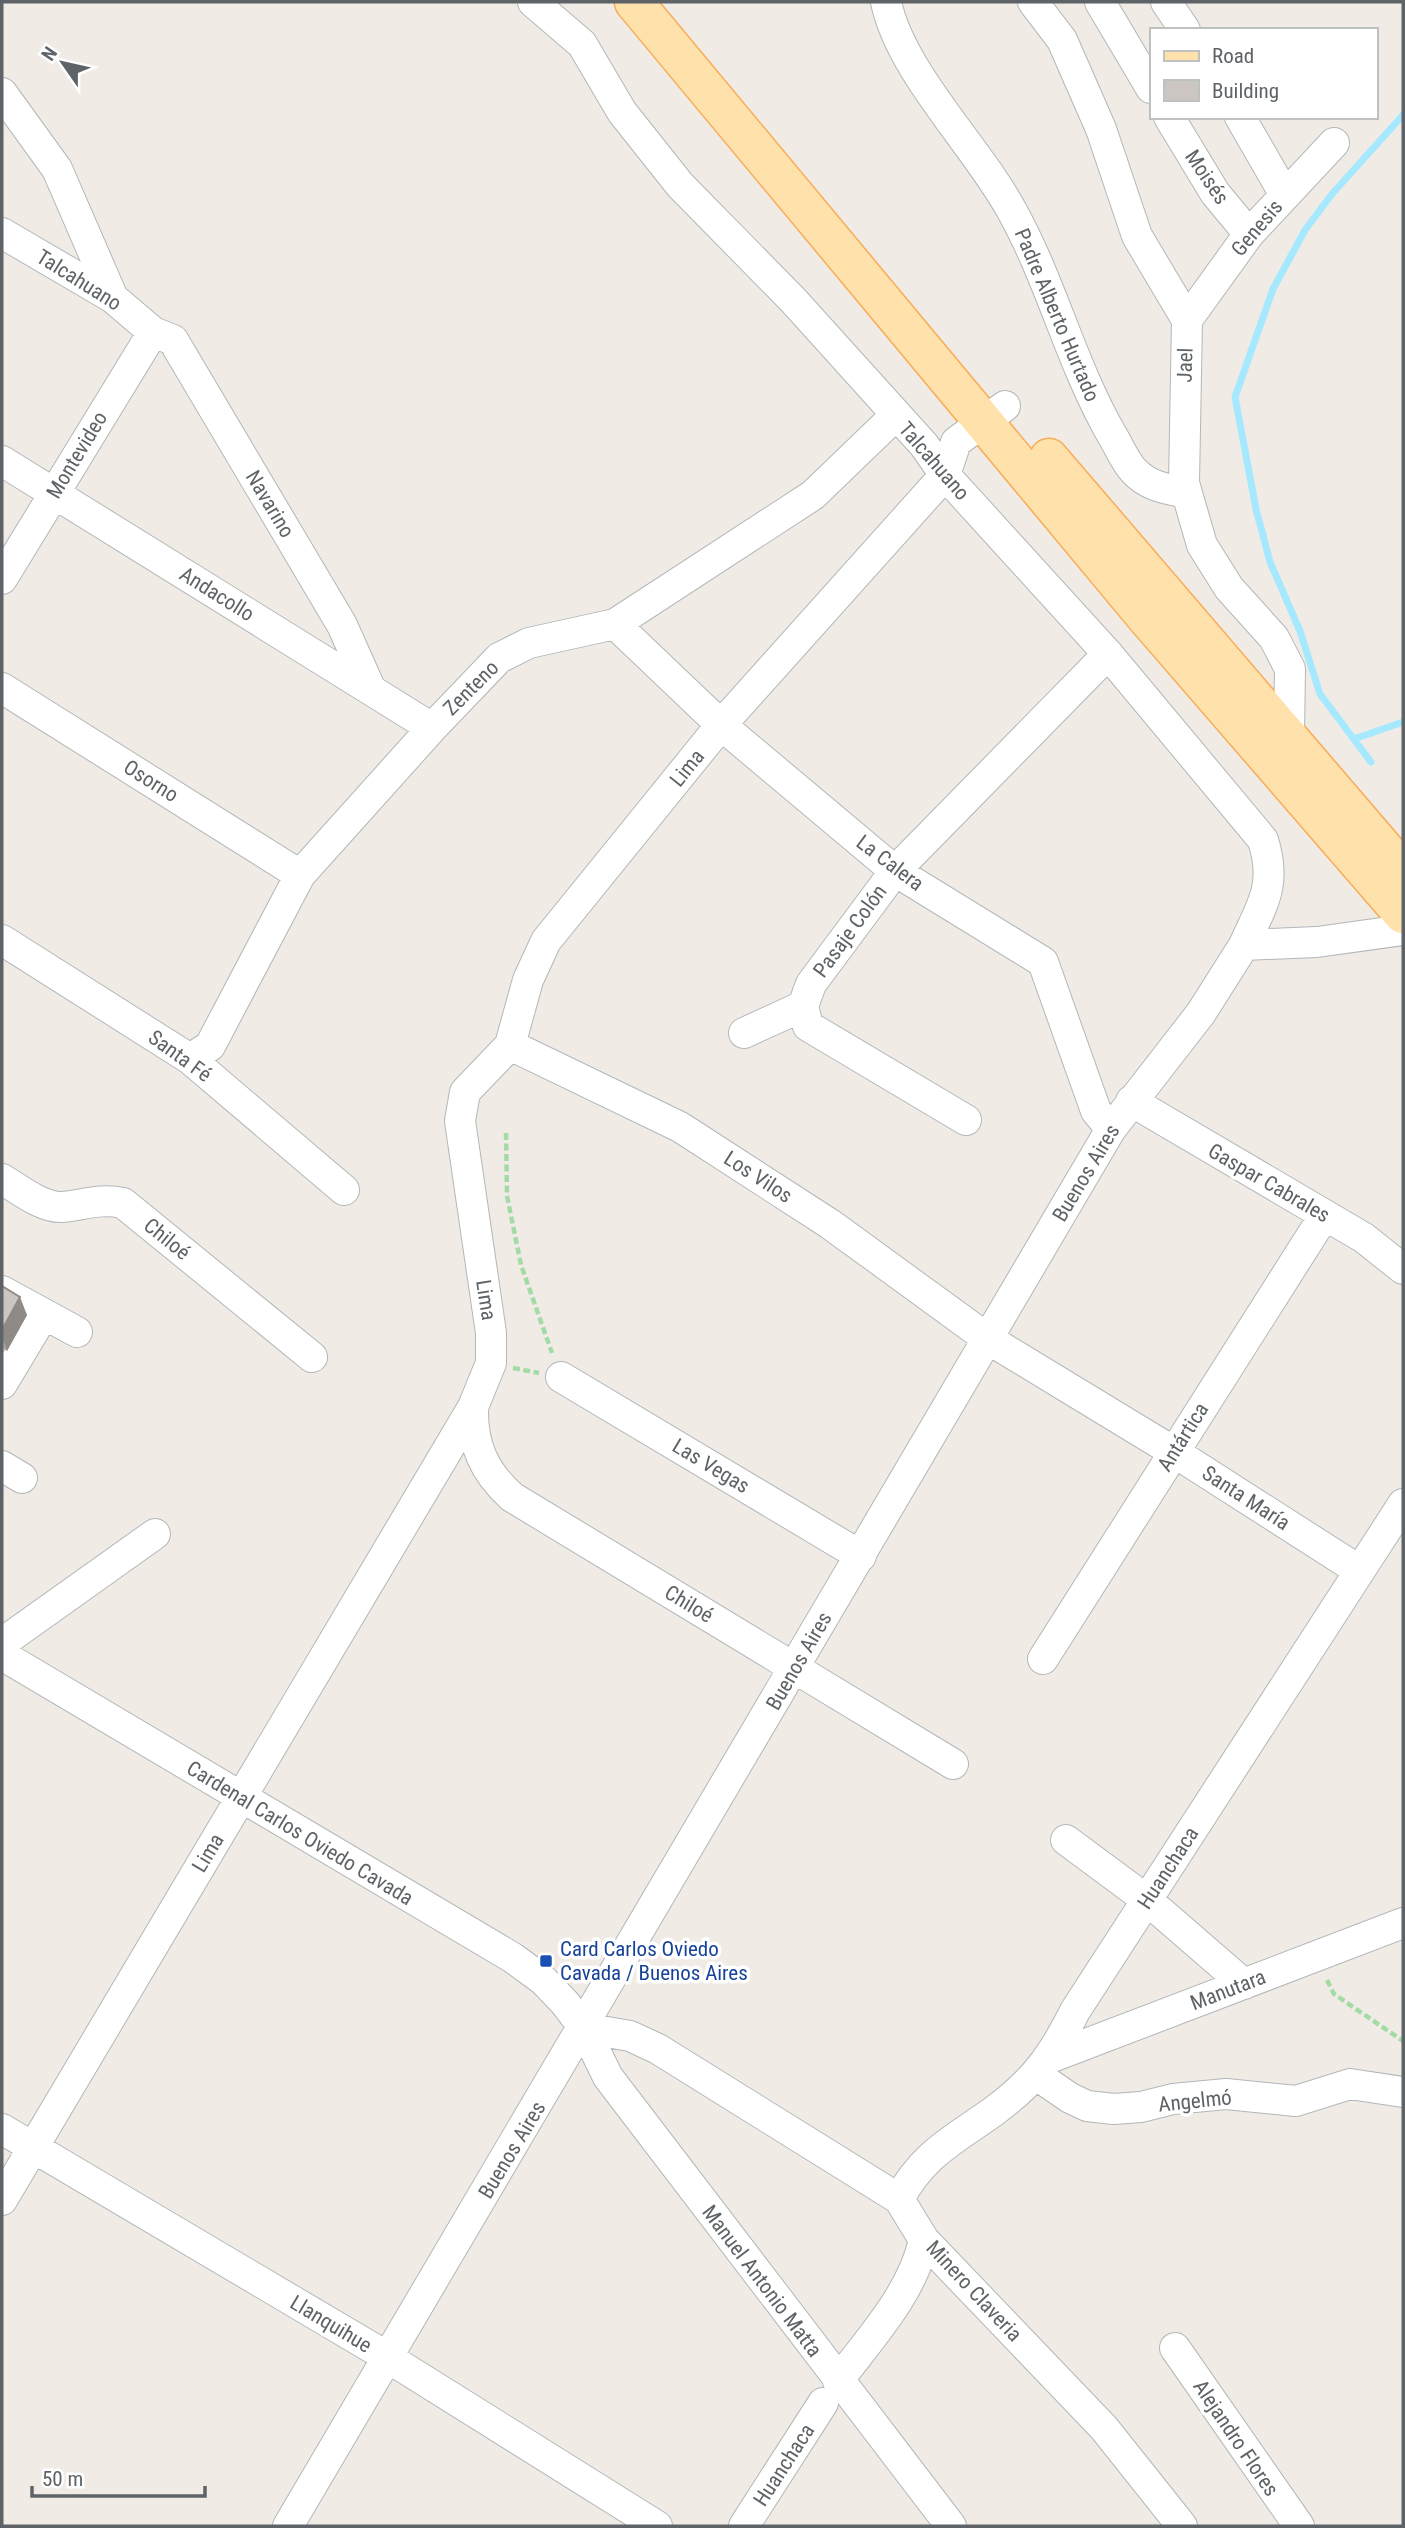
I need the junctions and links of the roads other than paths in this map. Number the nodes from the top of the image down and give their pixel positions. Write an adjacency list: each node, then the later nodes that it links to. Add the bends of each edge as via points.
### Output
1 (533, 2): 21 (street, Talcahuano, via 582,44 622,112 680,185 793,300)
2 (634, 2): 13 (main road)
3 (663, 2): 13 (main road)
4 (886, 2): 27 (street, Padre Alberto Hurtado, via 914,66 1012,211 1057,305 1089,395 1133,471 1156,488)
5 (1033, 2): 19 (street, Jael, via 1062,40 1101,128 1137,236)
6 (1100, 2): 9 (street)
7 (1166, 2): 8 (street)
8 (1184, 28)
9 (1150, 86)
10 (2, 93): 18 (street, via 57,169)
11 (1170, 119): 17 (street, Moisés, via 1215,193)
12 (1241, 119): 15 (street)
13 (758, 132): 22 (main road)
14 (1334, 143): 15 (street, Genesis)
15 (1285, 195): 17 (street, Genesis)
16 (2, 233): 18 (street, Talcahuano)
17 (1249, 234): 19 (street, Genesis)
18 (113, 298): 20 (street, Talcahuano)
19 (1187, 320): 27 (street, Jael)
20 (153, 332): 26 (street, Montevideo); 32 (street, Navarino, via 173,340 342,625)
21 (895, 416): 23 (street, Talcahuano); 29 (street, Zenteno, via 813,495)
22 (982, 423): 23 (street); 25 (street, Lima); 35 (main road); 39 (main road)
23 (923, 446): 25 (street, Talcahuano)
24 (2, 461): 26 (street, Andacollo)
25 (945, 475): 30 (street, Talcahuano); 33 (street, Lima)
26 (54, 493): 28 (street, Montevideo); 32 (street, Andacollo)
27 (1187, 493): 35 (street, Jael, via 1202,545 1229,587 1274,638 1290,670)
28 (2, 579)
29 (615, 624): 33 (street, La Calera); 34 (street, Zenteno, via 528,643 499,659)
30 (1108, 654): 37 (street, Pasaje Colón); 42 (street, Talcahuano, via 1263,840 1271,865 1267,894)
31 (2, 688): 38 (street, Osorno)
32 (371, 690): 34 (street, Andacollo)
33 (721, 725): 37 (street, La Calera); 45 (street, Lima, via 546,941 528,979)
34 (432, 727): 38 (street, Zenteno)
35 (1289, 734): 36 (main road)
36 (1403, 870)
37 (895, 871): 43 (street, Pasaje Colón, via 811,984); 49 (street, La Calera, via 1043,962 1096,1111)
38 (300, 874): 46 (street, Zenteno, via 210,1046)
39 (1403, 914)
40 (1403, 930): 42 (street, via 1317,942)
41 (2, 940): 46 (street, Santa Fé)
42 (1244, 945): 47 (street, Buenos Aires, via 1200,1013)
43 (803, 1006): 44 (street); 48 (street, via 808,1026)
44 (744, 1033)
45 (510, 1045): 57 (street, Los Vilos, via 680,1127 830,1224); 61 (street, Lima, via 465,1092 460,1121 491,1334 491,1363)
46 (190, 1059): 51 (street, Santa Fé)
47 (1131, 1101): 49 (street, Buenos Aires); 52 (street, Gaspar Cabrales)
48 (966, 1120)
49 (1111, 1129): 57 (street, Buenos Aires)
50 (2, 1179): 58 (street, Chiloé, via 60,1207 105,1199 122,1203)
51 (344, 1190)
52 (1324, 1216): 53 (street, Gaspar Cabrales, via 1364,1238); 62 (street, Antártica)
53 (1403, 1269)
54 (2, 1291): 55 (street)
55 (44, 1314): 56 (street); 60 (street)
56 (77, 1332)
57 (988, 1339): 62 (street, Santa María); 65 (street, Buenos Aires)
58 (312, 1357)
59 (561, 1377): 65 (street, Las Vegas)
60 (2, 1384)
61 (473, 1407): 70 (street, Chiloé, via 477,1450 497,1483 512,1497); 72 (street, Lima)
62 (1174, 1452): 66 (street, Santa María); 69 (street, Antártica)
63 (1403, 1504): 66 (street, Huanchaca)
64 (155, 1534): 67 (street)
65 (861, 1556): 70 (street, Buenos Aires)
66 (1360, 1571): 74 (street, Huanchaca)
67 (2, 1643)
68 (2, 1655): 72 (street, Cardenal Carlos Oviedo Cavada)
69 (1043, 1659)
70 (795, 1668): 71 (street, Chiloé); 77 (street, Buenos Aires)
71 (954, 1764)
72 (241, 1797): 77 (street, Cardenal Carlos Oviedo Cavada, via 513,1958 543,1980); 81 (street, Lima)
73 (1066, 1840): 74 (street)
74 (1147, 1900): 76 (street); 78 (street, Huanchaca)
75 (1403, 1923): 76 (street, Manutara)
76 (1244, 1984): 78 (street, Manutara)
77 (584, 2028): 82 (street, Minero Claveria, via 630,2036 658,2049); 86 (street, Buenos Aires); 87 (street, Manuel Antonio Matta, via 608,2077)
78 (1044, 2065): 79 (street, Angelmó, via 1070,2098 1087,2106 1114,2109 1226,2094 1296,2101 1350,2084); 82 (street, Huanchaca, via 994,2111 928,2158)
79 (1403, 2092)
80 (2, 2129): 81 (street, Llanquihue)
81 (33, 2147): 83 (street, Lima); 86 (street, Llanquihue)
82 (899, 2199): 84 (street, Minero Claveria)
83 (2, 2200)
84 (924, 2240): 87 (street, Huanchaca, via 911,2278); 92 (street, Minero Claveria, via 1104,2428)
85 (1175, 2348): 93 (street, Alejandro Flores)
86 (388, 2358): 88 (street, Buenos Aires); 89 (street, Llanquihue)
87 (830, 2392): 90 (street, Huanchaca); 91 (street, Manuel Antonio Matta)
88 (288, 2526)
89 (657, 2526)
90 (744, 2526)
91 (951, 2526)
92 (1182, 2526)
93 (1299, 2526)

